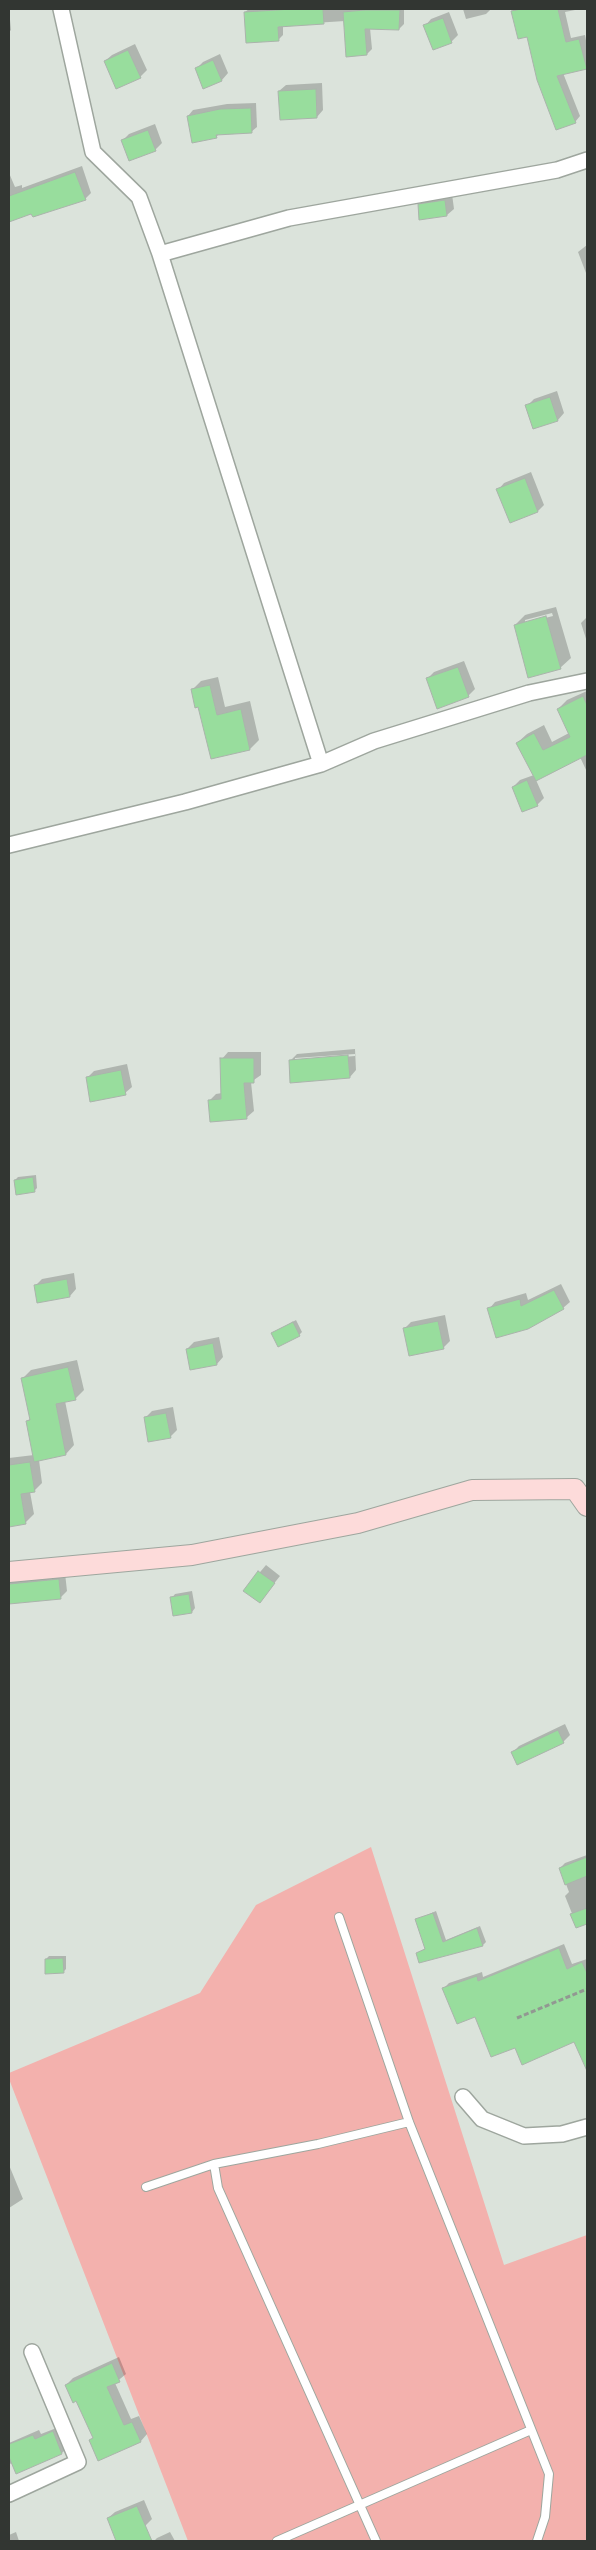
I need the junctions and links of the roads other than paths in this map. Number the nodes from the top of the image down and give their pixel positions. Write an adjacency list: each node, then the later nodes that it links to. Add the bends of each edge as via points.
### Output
1 (61, 9): 3 (street, via 93,152 138,197)
2 (587, 160): 3 (street, via 557,170 289,218)
3 (160, 254): 5 (street)
4 (587, 681): 5 (street, via 529,693 393,735)
5 (321, 764): 6 (street)
6 (9, 845)
7 (587, 1506): 8 (street, via 575,1489 472,1490 358,1523 192,1556)
8 (9, 1572)
9 (339, 1917): 11 (lane)
10 (464, 2097): 12 (street, via 482,2119 524,2136 562,2134)
11 (409, 2122): 13 (lane); 16 (lane)
12 (587, 2127)
13 (214, 2164): 14 (lane); 18 (lane, via 218,2188)
14 (146, 2187)
15 (32, 2352): 17 (street, via 78,2462)
16 (532, 2430): 18 (lane); 21 (lane, via 548,2474 544,2517)
17 (9, 2494)
18 (360, 2506): 19 (lane); 20 (lane)
19 (277, 2541)
20 (376, 2541)
21 (537, 2541)

